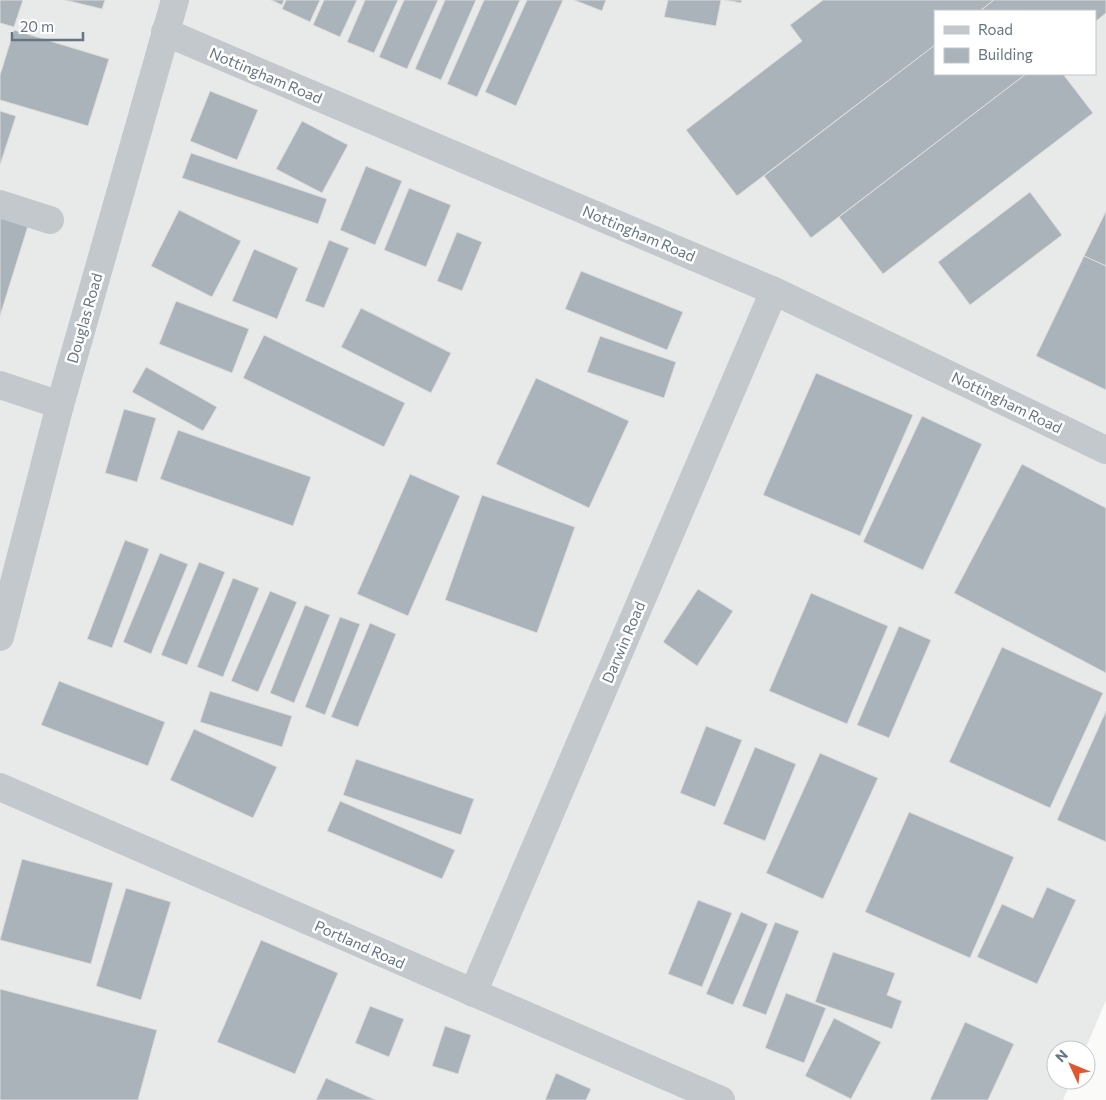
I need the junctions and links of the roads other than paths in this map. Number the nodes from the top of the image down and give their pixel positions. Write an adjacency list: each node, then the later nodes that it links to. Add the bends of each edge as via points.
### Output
1 (175, 0): 2 (street, Douglas Road)
2 (165, 32): 5 (street, Nottingham Road); 7 (street, Douglas Road)
3 (0, 204): 4 (street)
4 (50, 220)
5 (774, 291): 8 (street, Nottingham Road); 11 (street, Darwin Road)
6 (0, 385): 7 (street)
7 (60, 404): 9 (street, Douglas Road)
8 (1106, 450)
9 (0, 637)
10 (0, 787): 11 (street, Portland Road)
11 (473, 993): 12 (street, Portland Road)
12 (721, 1100)

